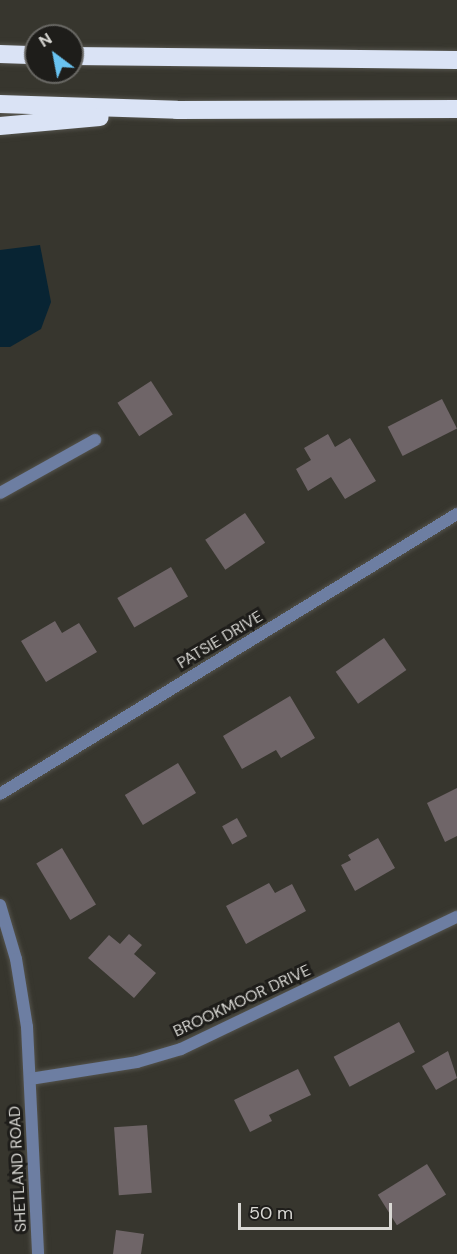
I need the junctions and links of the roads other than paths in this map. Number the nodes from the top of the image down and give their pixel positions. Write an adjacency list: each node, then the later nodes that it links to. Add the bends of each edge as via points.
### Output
1 (0, 54): 2 (highway)
2 (24, 55)
3 (84, 56): 4 (highway)
4 (457, 60)
5 (0, 104): 7 (highway)
6 (457, 109): 7 (highway)
7 (177, 110): 8 (highway)
8 (0, 126)
9 (95, 440): 10 (street)
10 (0, 493)
11 (457, 514): 12 (street, PATSIE DRIVE)
12 (0, 794)
13 (0, 905): 15 (street, SHETLAND ROAD, via 22,993)
14 (457, 917): 15 (street, BROOKMOOR DRIVE, via 182,1048 137,1062)
15 (30, 1079): 16 (street, SHETLAND ROAD)
16 (38, 1254)

